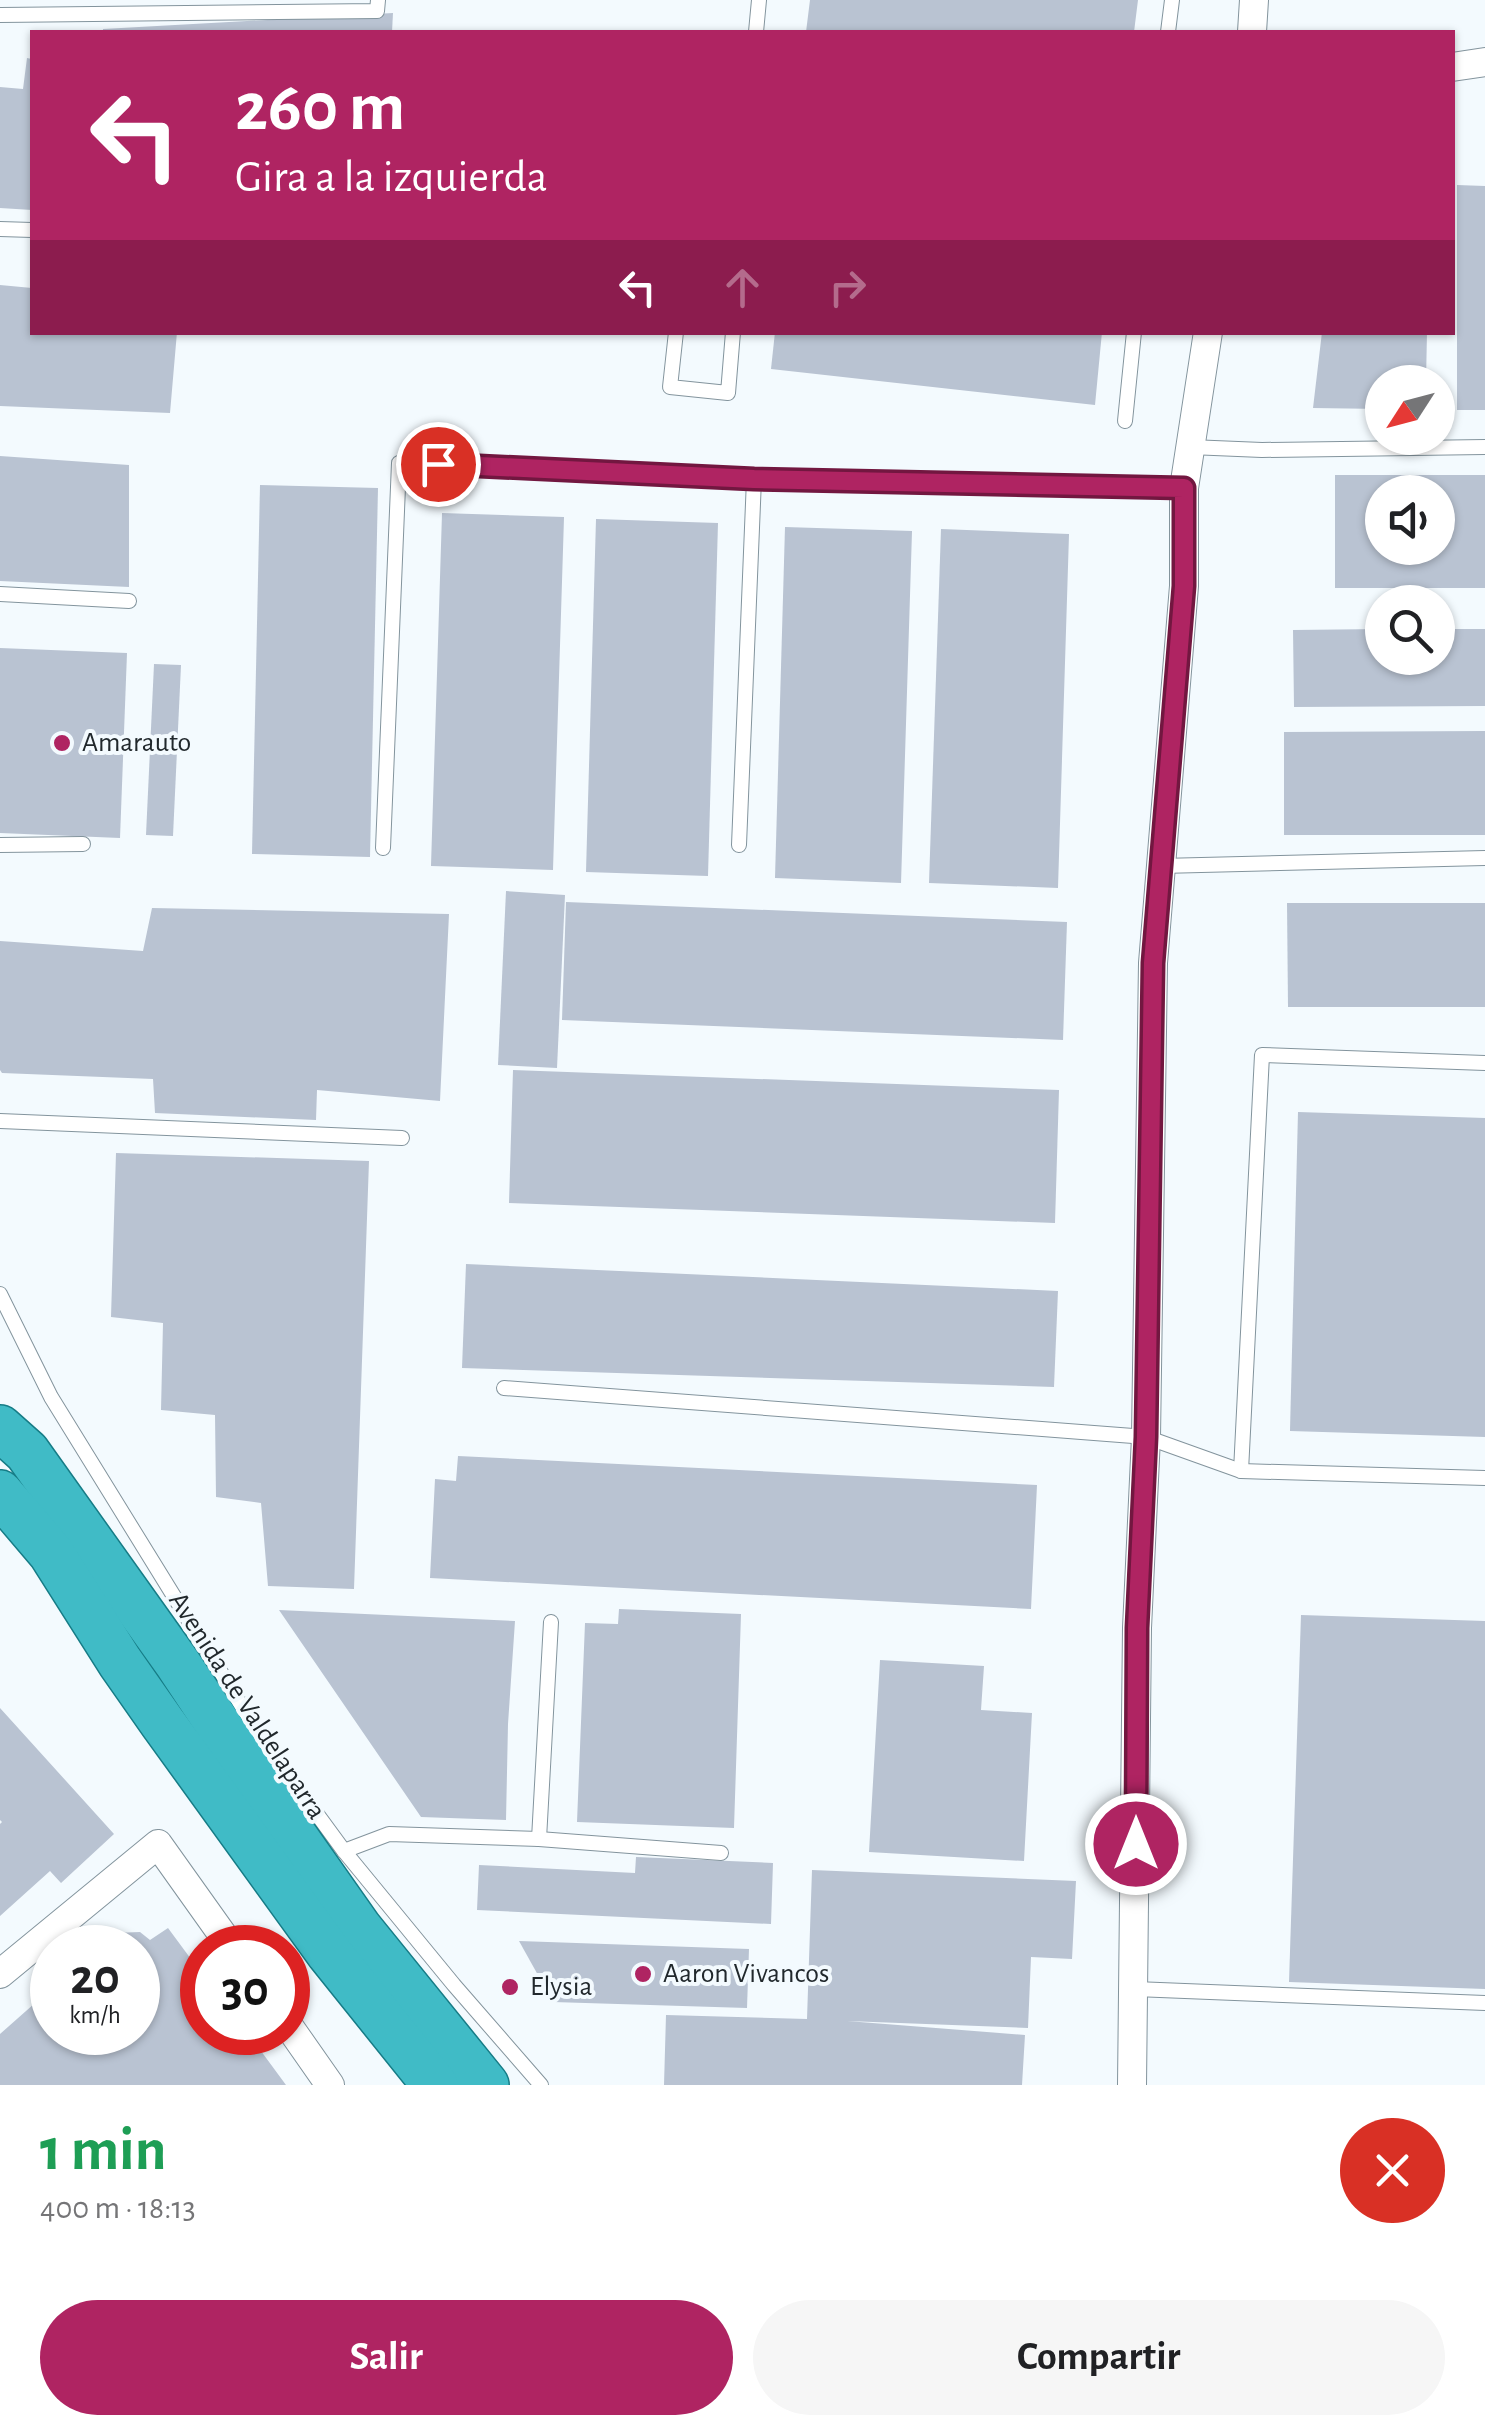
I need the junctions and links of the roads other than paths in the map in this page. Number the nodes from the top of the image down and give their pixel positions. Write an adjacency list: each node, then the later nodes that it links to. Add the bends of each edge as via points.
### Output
1 (378, 0): 5 (lane, via 377,11)
2 (759, 0): 6 (lane)
3 (1172, 0): 7 (lane)
4 (1254, 0): 8 (street)
5 (0, 14)
6 (756, 30)
7 (1168, 30)
8 (1252, 30)
9 (1485, 62): 10 (street)
10 (1455, 67)
11 (0, 229): 12 (lane)
12 (30, 230)
13 (676, 335): 14 (lane, via 670,387 728,393)
14 (732, 335)
15 (1134, 335): 17 (lane)
16 (1208, 335): 18 (street)
17 (1124, 421)
18 (1189, 447): 19 (lane); 21 (street)
19 (1485, 447)
20 (754, 479): 21 (lane); 26 (lane); 27 (lane, via 399,463)
21 (1184, 488): 29 (street, via 1184,586)
22 (0, 594): 23 (lane)
23 (129, 601)
24 (83, 844): 25 (lane)
25 (0, 845)
26 (739, 846)
27 (382, 848)
28 (1485, 858): 29 (lane)
29 (1161, 866): 36 (street, via 1153,963)
30 (1485, 1063): 37 (lane, via 1262,1055)
31 (0, 1121): 32 (lane)
32 (402, 1138)
33 (0, 1294): 44 (lane, Avenida de Valdelaparra, via 50,1397 262,1740)
34 (504, 1388): 36 (lane)
35 (0, 1428): 48 (highway, Avenida de Valdelaparra, via 27,1452 360,1928)
36 (1146, 1437): 37 (lane); 50 (street)
37 (1241, 1471): 38 (lane)
38 (1485, 1478)
39 (0, 1493): 41 (highway)
40 (0, 1534): 41 (street)
41 (51, 1553): 54 (highway, via 173,1737 330,1954)
42 (551, 1622): 43 (lane)
43 (539, 1839): 44 (lane, via 389,1834); 45 (lane)
44 (344, 1851): 49 (lane, Avenida de Valdelaparra)
45 (721, 1853)
46 (216, 1925): 47 (street, via 158,1844)
47 (0, 1974)
48 (421, 1985): 49 (lane); 55 (highway, Avenida de Valdelaparra)
49 (454, 1986): 56 (lane, Avenida de Valdelaparra)
50 (1134, 1989): 51 (lane); 57 (street)
51 (1485, 2003)
52 (309, 2055): 53 (street)
53 (330, 2085)
54 (435, 2085)
55 (486, 2085)
56 (541, 2085)
57 (1132, 2085)

